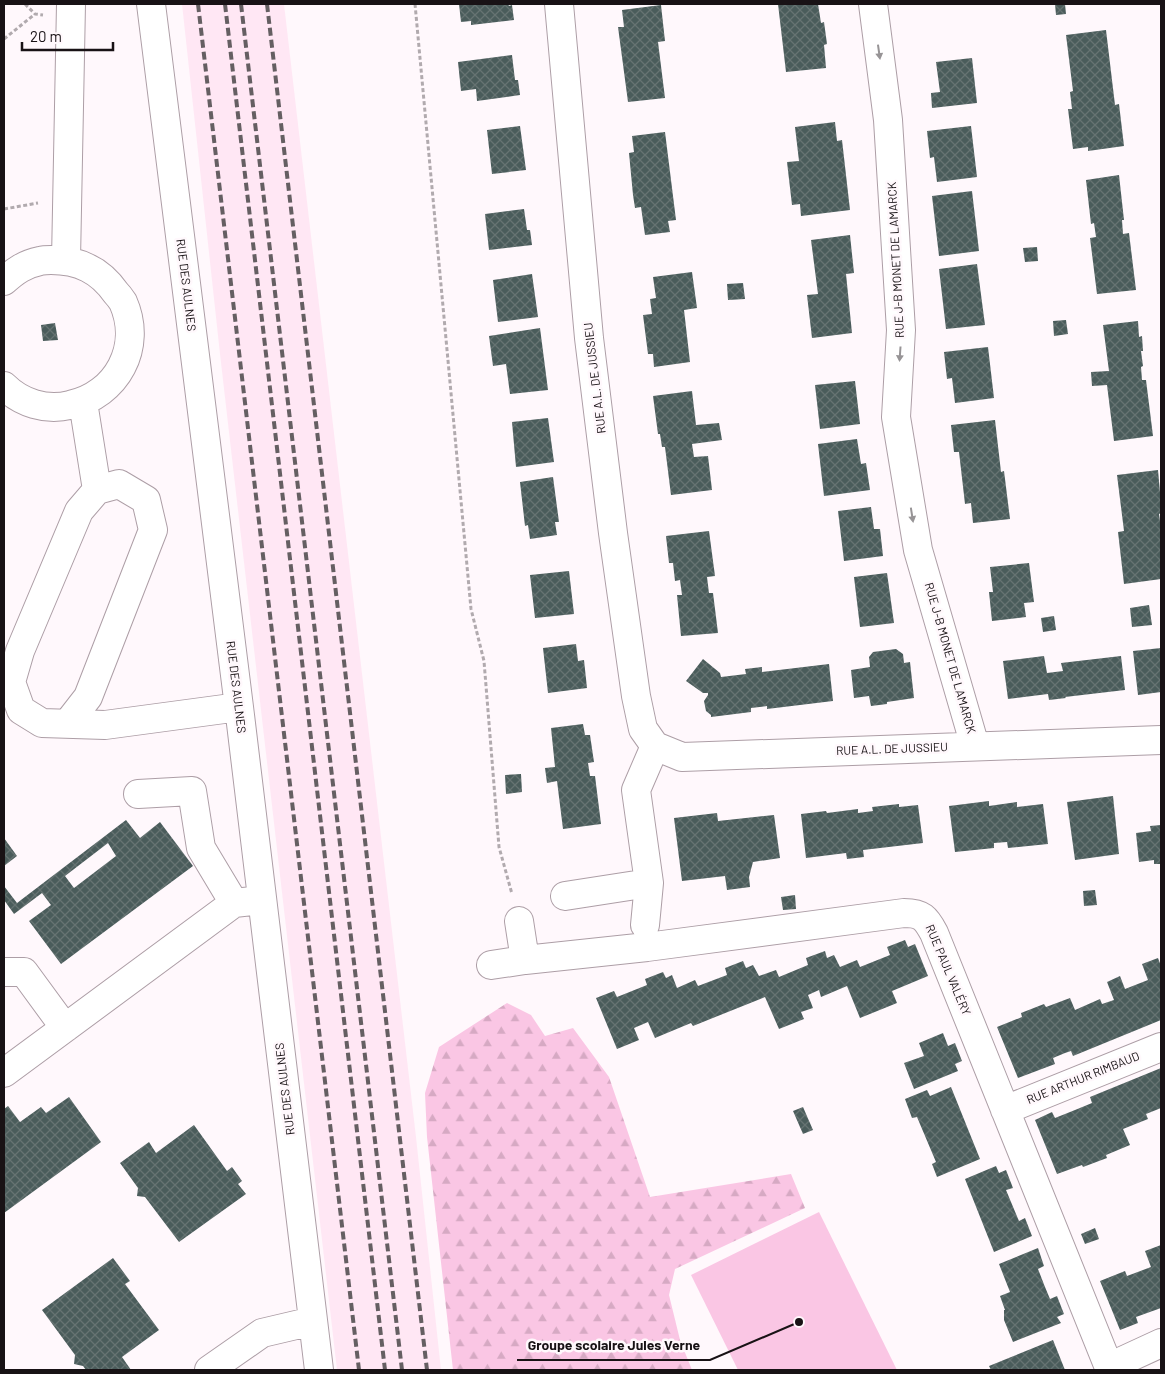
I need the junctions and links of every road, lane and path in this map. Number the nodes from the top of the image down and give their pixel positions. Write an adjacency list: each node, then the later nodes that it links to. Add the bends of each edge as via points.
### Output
1 (71, 4): 8 (street)
2 (151, 4): 13 (street, RUE DES AULNES)
3 (415, 4): 23 (path, via 471,609 484,660 499,847)
4 (559, 4): 16 (street, RUE A.L. DE JUSSIEU, via 589,338 612,523 636,696 643,729)
5 (873, 4): 17 (street, RUE J-B MONET DE LAMARCK, one-way to 17, via 888,120 902,330 896,417 918,550)
6 (35, 14): 7 (path)
7 (4, 39)
8 (66, 260): 9 (street, via 41,260 18,269); 11 (street, via 89,267 108,281 123,301 129,324 128,349 119,372 104,390)
9 (4, 281)
10 (4, 386): 11 (street, via 12,394 35,405 59,408)
11 (83, 402): 12 (street)
12 (97, 490): 14 (street, via 79,510 20,651 11,682 21,710 42,722); 14 (street, via 119,484 146,500 153,530 88,697)
13 (239, 706): 14 (street, via 105,725); 21 (street, RUE DES AULNES)
14 (67, 724)
15 (1161, 740): 17 (street, RUE A.L. DE JUSSIEU)
16 (654, 746): 17 (street, RUE A.L. DE JUSSIEU, via 682,757); 19 (street, via 636,790)
17 (975, 746)
18 (138, 794): 22 (street, via 192,791 201,848)
19 (649, 883): 20 (street); 24 (street)
20 (565, 896)
21 (262, 900): 22 (street); 32 (street, RUE DES AULNES)
22 (234, 903): 28 (street)
23 (519, 920): 25 (street)
24 (645, 925)
25 (525, 960): 26 (street, RUE PAUL VALÉRY); 31 (street, RUE PAUL VALÉRY, via 647,948 914,913 922,916 934,933)
26 (492, 965)
27 (4, 972): 28 (street, via 24,972)
28 (65, 1028): 30 (street)
29 (1161, 1047): 31 (street, RUE ARTHUR RIMBAUD)
30 (4, 1073)
31 (1005, 1110): 34 (street, RUE PAUL VALÉRY)
32 (313, 1321): 35 (street, via 262,1333); 36 (street, RUE DES AULNES)
33 (1161, 1343): 34 (street)
34 (1109, 1368)
35 (210, 1370)
36 (319, 1370)

